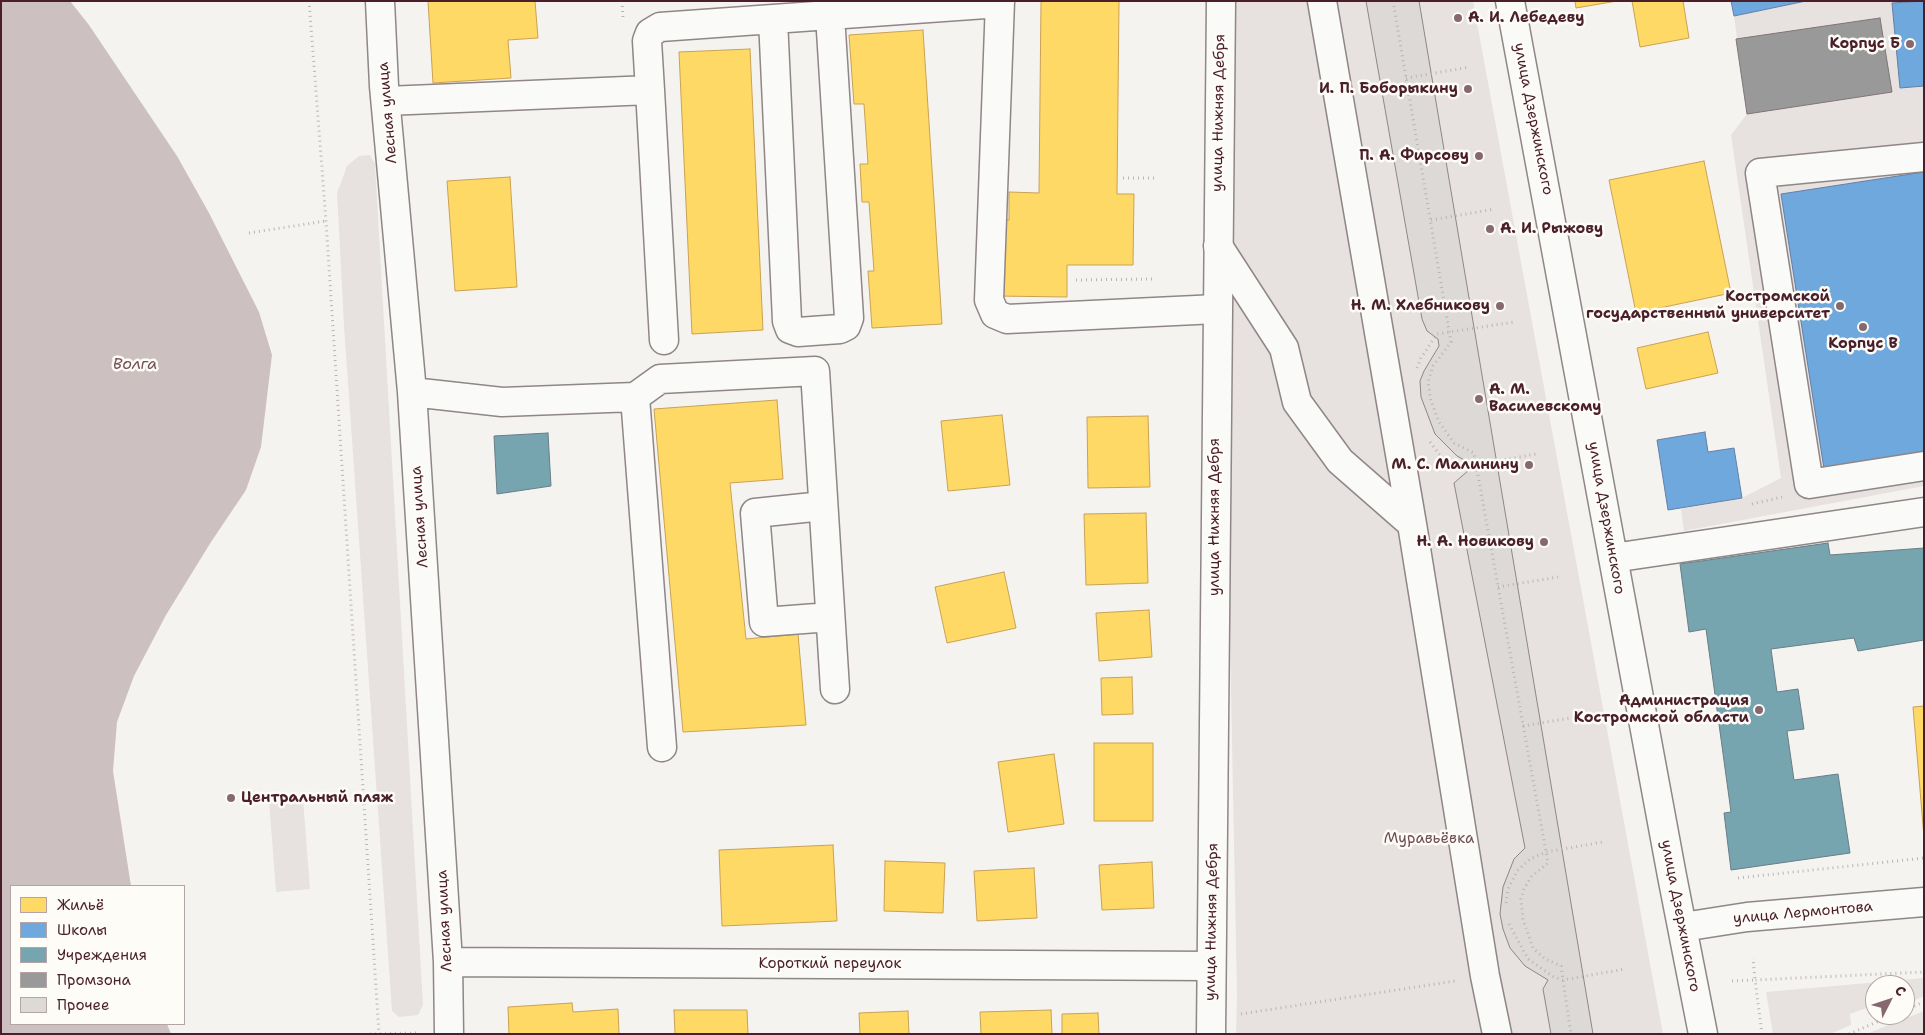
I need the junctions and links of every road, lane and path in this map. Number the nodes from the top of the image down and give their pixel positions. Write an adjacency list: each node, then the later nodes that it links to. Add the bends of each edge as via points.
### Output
1 (309, 1): 19 (path)
2 (380, 1): 13 (street, Лесная улица)
3 (1221, 1): 21 (street, улица Нижняя Дебря)
4 (1322, 1): 37 (street)
5 (1394, 1): 11 (path)
6 (1510, 1): 38 (street, улица Дзержинского)
7 (1000, 2): 8 (street); 24 (street, via 989,300 995,314 1007,319)
8 (830, 15): 9 (street); 9 (street, via 849,318 846,326 831,330 798,332 790,329 787,321)
9 (773, 19): 12 (street, via 660,27 650,33 647,41)
10 (1470, 67): 11 (path)
11 (1406, 78): 18 (path)
12 (650, 90): 13 (street); 27 (street)
13 (386, 100): 29 (street, Лесная улица)
14 (1924, 156): 34 (street, via 1760,173 1809,484)
15 (1122, 178): 16 (path)
16 (1158, 178)
17 (1495, 209): 18 (path)
18 (1431, 220): 26 (path)
19 (326, 221): 20 (path); 65 (path)
20 (249, 233)
21 (1218, 246): 24 (street, улица Нижняя Дебря); 37 (street, via 1284,348 1296,402 1340,461)
22 (1154, 279): 23 (path)
23 (1076, 280)
24 (1217, 309): 56 (street, улица Нижняя Дебря)
25 (1514, 322): 26 (path)
26 (1450, 332): 28 (path, via 1437,334 1420,358); 33 (path, via 1451,342 1433,366 1428,382 1433,410 1454,443 1474,453)
27 (664, 340)
28 (1415, 375)
29 (412, 392): 30 (street, via 502,402); 55 (street, Лесная улица)
30 (635, 398): 35 (street, via 660,379 815,371); 45 (street)
31 (1426, 437): 33 (path, via 1450,462 1464,467)
32 (1536, 454): 33 (path)
33 (1476, 465): 40 (path)
34 (1924, 466)
35 (823, 506): 41 (street); 41 (street, via 755,513 764,622)
36 (1924, 512): 38 (street)
37 (1412, 524): 59 (street)
38 (1613, 558): 53 (street, улица Дзержинского)
39 (1558, 576): 40 (path)
40 (1498, 587): 44 (path)
41 (830, 617): 42 (street)
42 (835, 689)
43 (1582, 716): 44 (path)
44 (1523, 726): 47 (path)
45 (662, 747)
46 (1603, 842): 47 (path)
47 (1546, 852): 51 (path, via 1530,859 1517,871 1508,889); 60 (path, via 1548,863 1530,877 1524,889 1521,899 1523,920 1533,948 1545,959 1561,966)
48 (1924, 858): 49 (path)
49 (1738, 878)
50 (1924, 902): 53 (street, улица Лермонтова, via 1747,917)
51 (1506, 906)
52 (1501, 922): 60 (path, via 1508,921 1528,960 1542,971)
53 (1683, 928): 72 (street, улица Дзержинского)
54 (1753, 958): 62 (path)
55 (448, 962): 56 (street, Короткий переулок); 68 (street, Лесная улица)
56 (1212, 966): 69 (street, улица Нижняя Дебря)
57 (1625, 968): 60 (path)
58 (1924, 972): 62 (path)
59 (1485, 976): 63 (path); 70 (street)
60 (1563, 980): 71 (path)
61 (1732, 980): 62 (path)
62 (1755, 980): 73 (path)
63 (1239, 1015)
64 (1870, 1025): 74 (path)
65 (379, 1033): 66 (path); 67 (path)
66 (422, 1033)
67 (370, 1034)
68 (450, 1034)
69 (1211, 1034)
70 (1497, 1034)
71 (1571, 1034)
72 (1703, 1034)
73 (1762, 1034)
74 (1849, 1034)

